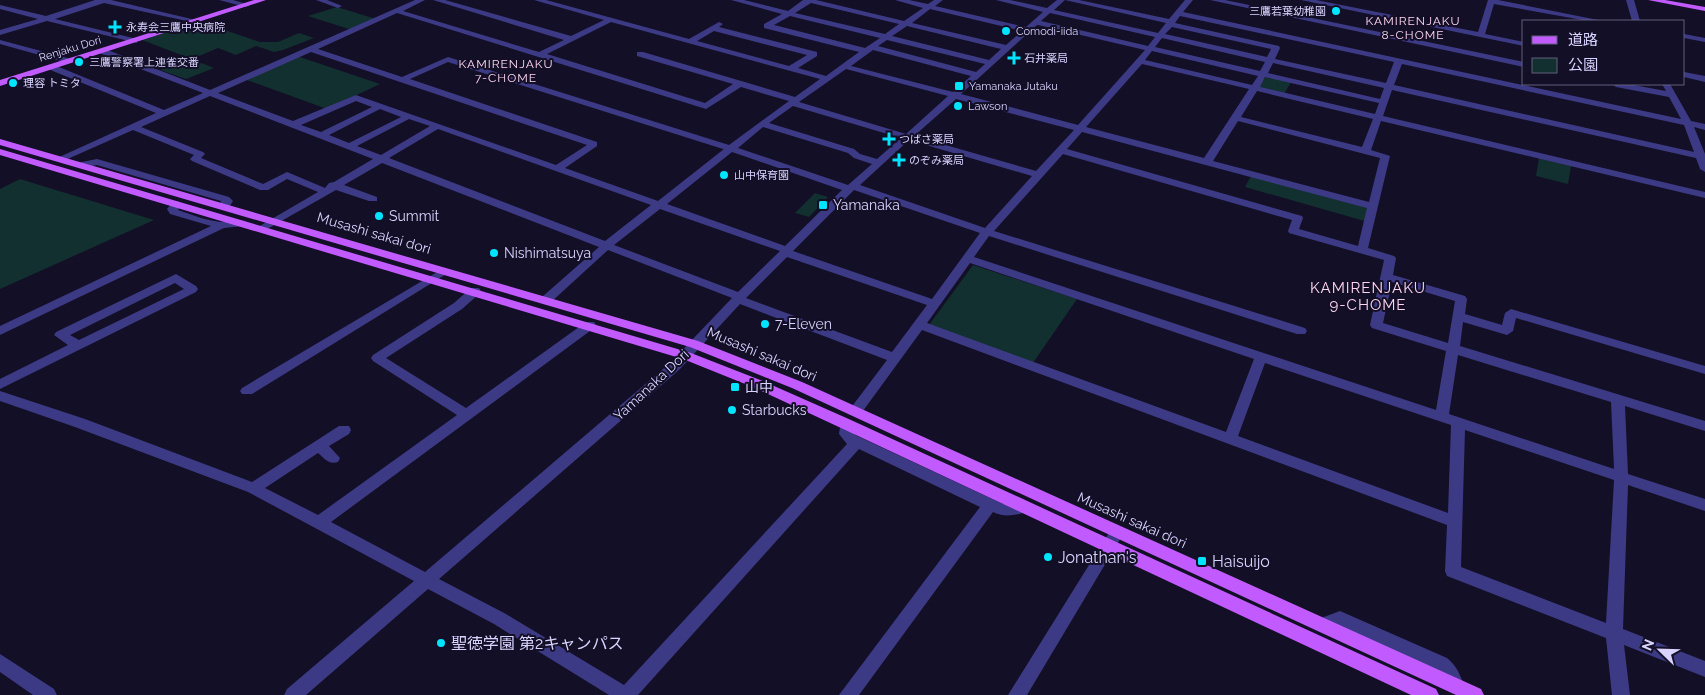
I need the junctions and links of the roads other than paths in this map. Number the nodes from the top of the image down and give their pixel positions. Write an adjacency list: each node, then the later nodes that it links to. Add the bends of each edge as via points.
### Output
1 (98, 0): 2 (street)
2 (105, 0): 30 (street); 34 (street)
3 (223, 0): 21 (street)
4 (262, 0): 21 (main road, Renjaku Dori)
5 (320, 0): 22 (street)
6 (421, 0): 26 (street)
7 (437, 0): 44 (street)
8 (538, 0): 31 (street)
9 (735, 0): 28 (street)
10 (809, 0): 28 (street); 37 (street)
11 (899, 0): 24 (street)
12 (940, 0): 24 (street)
13 (1000, 0): 27 (street)
14 (1061, 0): 27 (street, Yamanaka Dori)
15 (1069, 0): 36 (street)
16 (1189, 0): 29 (street)
17 (1214, 0): 62 (street)
18 (1305, 0): 40 (street)
19 (1630, 0): 33 (street)
20 (1652, 0): 25 (main road)
21 (246, 5): 34 (main road, Renjaku Dori)
22 (338, 6)
23 (0, 7): 30 (street)
24 (930, 7): 37 (street); 38 (street)
25 (1705, 9)
26 (397, 11): 53 (street); 56 (street)
27 (1051, 11): 35 (street, Yamanaka Dori); 41 (street)
28 (787, 13): 43 (street); 52 (street, via 767,26)
29 (1178, 13): 36 (street); 58 (street)
30 (46, 18): 39 (street); 45 (street)
31 (610, 20): 44 (street); 48 (street)
32 (1594, 20): 40 (street, via 1491,1)
33 (1636, 20)
34 (196, 21): 45 (main road, Renjaku Dori)
35 (1038, 23): 38 (street, Yamanaka Dori); 51 (street)
36 (1170, 23): 41 (street); 57 (street, via 1276,48)
37 (906, 24): 43 (street); 50 (street)
38 (1029, 30): 50 (street, Yamanaka Dori)
39 (0, 33)
40 (1482, 35): 49 (street)
41 (1161, 36): 51 (street); 57 (street)
42 (1685, 36): 46 (street)
43 (887, 37): 52 (street); 61 (street)
44 (571, 39): 56 (street)
45 (134, 40): 54 (main road, Renjaku Dori)
46 (1705, 40)
47 (0, 42): 59 (street)
48 (689, 42): 65 (street); 65 (street, via 716,26 814,54)
49 (1522, 44)
50 (1008, 48): 61 (street, Yamanaka Dori)
51 (1152, 48): 60 (street); 66 (street)
52 (868, 49): 64 (street); 67 (street)
53 (311, 50): 70 (street); 78 (street)
54 (102, 51): 59 (main road, Renjaku Dori); 78 (street)
55 (640, 54): 73 (street)
56 (539, 55): 73 (street, via 706,106)
57 (1270, 60): 66 (street); 76 (street)
58 (1398, 60): 76 (street); 88 (street)
59 (68, 61): 63 (main road, Renjaku Dori)
60 (1141, 61): 77 (street); 94 (street)
61 (991, 64): 67 (street, Yamanaka Dori)
62 (1522, 65)
63 (52, 66): 72 (main road, Renjaku Dori); 84 (street)
64 (843, 66): 69 (street); 79 (street)
65 (790, 69): 69 (street)
66 (1263, 74): 77 (street); 82 (street)
67 (978, 75): 79 (street, Yamanaka Dori)
68 (1685, 76): 71 (street)
69 (825, 78): 81 (street)
70 (401, 80): 99 (street, via 448,59); 108 (street, via 594,144)
71 (1705, 80)
72 (0, 83)
73 (740, 83): 81 (street)
74 (1621, 85): 80 (street)
75 (1667, 85): 80 (street)
76 (1390, 87): 82 (street); 103 (street)
77 (1255, 88): 86 (street); 87 (street)
78 (209, 93): 84 (street); 90 (street)
79 (954, 95): 94 (street); 96 (street, Yamanaka Dori)
80 (1672, 95): 88 (street)
81 (794, 102): 89 (street); 96 (street)
82 (1384, 102): 87 (street)
83 (380, 106): 85 (street); 90 (street, via 356,98); 95 (street)
84 (163, 113): 92 (street)
85 (409, 116): 91 (street); 98 (street)
86 (1236, 118): 101 (street); 106 (street)
87 (1379, 118): 101 (street); 113 (street)
88 (1687, 122): 93 (street); 103 (street)
89 (762, 124): 99 (street); 107 (street, via 851,151)
90 (292, 125): 95 (street)
91 (437, 126): 104 (street); 108 (street)
92 (132, 127): 105 (street); 111 (street, via 200,154 195,159 264,188 288,175)
93 (1705, 127)
94 (1080, 128): 100 (street); 106 (street)
95 (320, 136): 98 (street)
96 (906, 137): 107 (street, Yamanaka Dori); 110 (street)
97 (0, 142): 105 (main road, Musashi sakai dori)
98 (348, 147): 104 (street)
99 (729, 149): 112 (street); 116 (street)
100 (1061, 150): 110 (street); 124 (street, via 1298,218 1293,231)
101 (1366, 150): 117 (street, via 1385,156)
102 (0, 152): 115 (main road, Musashi sakai dori)
103 (1702, 157): 109 (street)
104 (378, 158): 111 (street); 123 (street)
105 (60, 159): 118 (main road, Musashi sakai dori)
106 (1207, 162): 117 (street)
107 (879, 163): 112 (street, Yamanaka Dori)
108 (558, 168): 116 (street)
109 (1705, 169)
110 (1038, 175): 122 (street)
111 (328, 188): 114 (street); 118 (street)
112 (851, 188): 122 (street); 125 (street, Yamanaka Dori)
113 (1705, 195)
114 (373, 199)
115 (178, 204): 119 (main road, Musashi sakai dori); 120 (street, via 172,209 174,212)
116 (660, 204): 123 (street); 125 (street)
117 (1374, 206): 124 (street)
118 (274, 221): 121 (street); 127 (main road, Musashi sakai dori)
119 (243, 223): 120 (street); 121 (main road, Musashi sakai dori)
120 (220, 226): 137 (street)
121 (262, 229): 129 (main road, Musashi sakai dori)
122 (987, 232): 126 (street); 138 (street)
123 (605, 247): 131 (street); 132 (street)
124 (1362, 250): 128 (street, via 1390,258)
125 (786, 251): 131 (street, Yamanaka Dori); 133 (street)
126 (969, 259): 133 (street); 142 (street)
127 (444, 271): 129 (street); 132 (main road, Musashi sakai dori)
128 (1387, 277): 134 (street, via 1461,299); 140 (street, via 1376,325)
129 (432, 279): 130 (main road, Musashi sakai dori); 146 (street)
130 (475, 291): 135 (main road, Musashi sakai dori); 149 (street, via 458,306 377,358)
131 (738, 298): 141 (street, Yamanaka Dori); 143 (street)
132 (546, 300): 141 (main road, Musashi sakai dori)
133 (936, 304): 136 (street)
134 (1458, 316): 140 (street); 144 (street, via 1507,331 1511,313)
135 (590, 325): 141 (main road, Musashi sakai dori); 149 (street)
136 (920, 325): 143 (street); 155 (street)
137 (0, 331)
138 (1301, 331)
139 (78, 345): 139 (street, via 166,302 192,288 176,278 60,335); 145 (street)
140 (1453, 348): 148 (street); 150 (street)
141 (690, 350): 151 (main road, Musashi sakai dori, via 760,384); 169 (street, Yamanaka Dori)
142 (1261, 356): 150 (street); 155 (street)
143 (895, 358): 151 (street)
144 (1705, 370)
145 (0, 384)
146 (247, 391)
147 (0, 396): 160 (street)
148 (1618, 399): 153 (street); 159 (street)
149 (468, 415): 164 (street)
150 (1442, 417): 152 (street)
151 (850, 418): 156 (street, via 846,434); 163 (main road, Musashi sakai dori); 166 (main road, Musashi sakai dori)
152 (1458, 423): 159 (street); 165 (street)
153 (1705, 426)
154 (344, 430): 157 (street)
155 (1230, 440): 165 (street)
156 (857, 442): 161 (street); 178 (street)
157 (319, 446): 158 (street); 160 (street)
158 (333, 458)
159 (1621, 477): 162 (street); 172 (street)
160 (253, 488): 164 (street)
161 (990, 505): 163 (street, via 1002,510); 179 (street)
162 (1705, 505)
163 (1024, 507): 167 (main road, Musashi sakai dori)
164 (320, 522): 169 (street)
165 (1456, 522): 172 (street, via 1453,571)
166 (1117, 532): 167 (street); 168 (main road, Musashi sakai dori)
167 (1109, 546): 170 (main road, Musashi sakai dori); 180 (street)
168 (1183, 561): 170 (main road, via 1173,563 1202,580); 171 (main road, Musashi sakai dori)
169 (428, 579): 177 (street, Yamanaka Dori); 178 (street, via 500,618)
170 (1225, 600): 181 (main road, Musashi sakai dori)
171 (1322, 625): 175 (street, via 1340,618 1432,660 1450,671)
172 (1614, 634): 174 (street); 183 (street)
173 (0, 662): 176 (street)
174 (1705, 669)
175 (1455, 685): 182 (main road)
176 (48, 695)
177 (293, 695)
178 (626, 695)
179 (848, 695)
180 (1017, 695)
181 (1430, 695)
182 (1475, 695)
183 (1621, 695)

